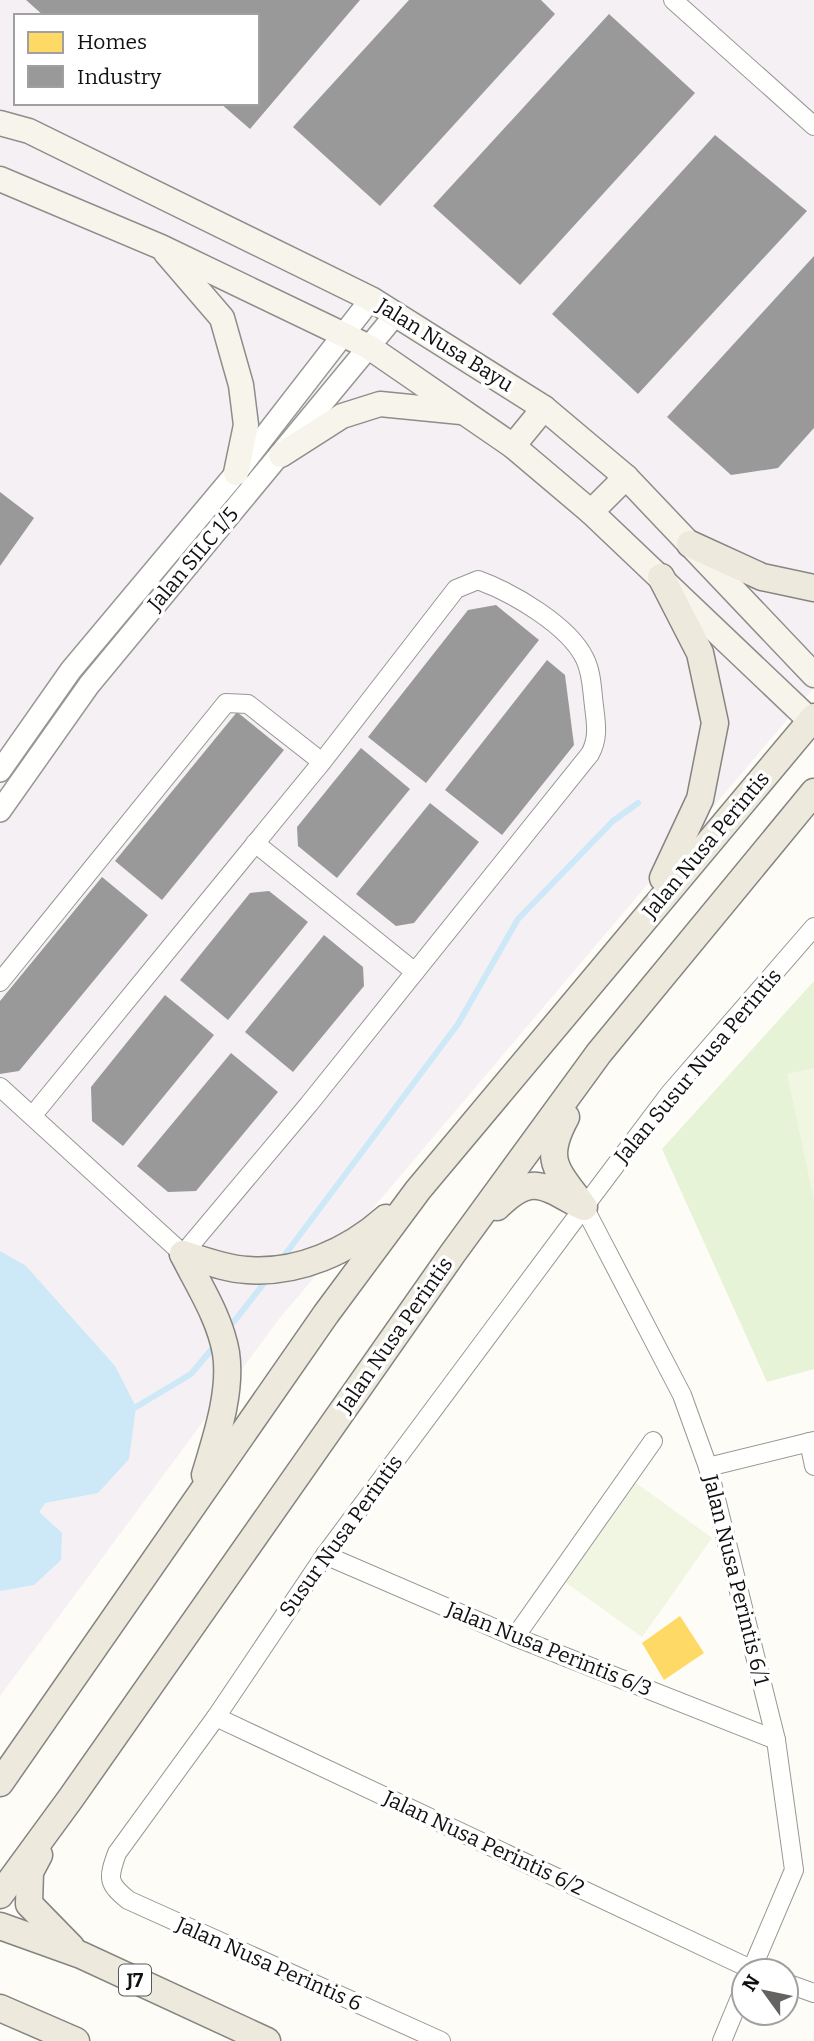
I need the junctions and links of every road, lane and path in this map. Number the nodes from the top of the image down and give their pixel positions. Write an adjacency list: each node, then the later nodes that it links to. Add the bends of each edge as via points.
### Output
1 (673, 0): 3 (street)
2 (0, 123): 6 (main road, Jalan Nusa Bayu, via 29,131)
3 (814, 126)
4 (0, 179): 5 (main road, Jalan Nusa Bayu)
5 (160, 247): 8 (main road, Jalan Nusa Bayu); 14 (main road, via 222,318 241,385 246,425)
6 (371, 299): 7 (main road, Jalan Nusa Bayu); 8 (street, Jalan SILC 1/5)
7 (396, 314): 9 (street, Jalan SILC 1/5); 10 (main road, Jalan Nusa Bayu)
8 (344, 334): 9 (main road, Jalan Nusa Bayu); 14 (street, Jalan SILC 1/5)
9 (369, 347): 11 (main road, Jalan Nusa Bayu); 13 (street, Jalan SILC 1/5)
10 (544, 408): 12 (main road); 15 (main road, Jalan Nusa Bayu)
11 (465, 412): 12 (main road, Jalan Nusa Bayu); 13 (main road, via 380,404 342,416)
12 (513, 446): 16 (main road, Jalan Nusa Bayu)
13 (281, 455): 25 (street, Jalan SILC 1/5, via 89,685)
14 (236, 473): 23 (street, Jalan SILC 1/5, via 71,670)
15 (626, 477): 16 (main road); 17 (main road, Jalan Nusa Bayu)
16 (591, 512): 18 (main road, Jalan Nusa Bayu)
17 (690, 544): 19 (main road, via 762,577); 20 (main road, Jalan Nusa Bayu)
18 (661, 577): 21 (main road, Jalan Nusa Bayu); 29 (main road, via 700,653 715,723 700,799 671,866)
19 (814, 588)
20 (814, 676)
21 (813, 720): 29 (main road, Jalan Nusa Perintis)
22 (322, 762): 26 (street); 28 (street, via 456,589 478,580 504,589 547,619 585,659 596,744); 30 (street, via 248,704 226,703)
23 (0, 771)
24 (814, 792): 31 (main road, Jalan Nusa Perintis)
25 (0, 811)
26 (255, 843): 28 (street); 33 (street)
27 (814, 927): 35 (street, Jalan Susur Nusa Perintis, via 670,1093)
28 (415, 972): 37 (street)
29 (596, 975): 34 (main road, Jalan Nusa Perintis)
30 (0, 982)
31 (600, 1053): 35 (main road, via 554,1140 553,1159); 36 (main road, Jalan Nusa Perintis)
32 (0, 1087): 33 (street)
33 (33, 1115): 37 (street)
34 (418, 1190): 37 (main road, via 367,1235 314,1262 245,1270); 42 (main road, Jalan Nusa Perintis)
35 (584, 1207): 36 (main road, via 538,1185 516,1189); 41 (street, Jalan Nusa Perintis 6/1, via 682,1395); 43 (street, Susur Nusa Perintis)
36 (453, 1253): 48 (main road, Jalan Nusa Perintis)
37 (183, 1254): 42 (main road, via 215,1316 226,1354 222,1420)
38 (653, 1441): 44 (street)
39 (812, 1442): 40 (street); 41 (street)
40 (814, 1466)
41 (708, 1467): 46 (street, Jalan Nusa Perintis 6/1)
42 (197, 1500): 47 (main road, Jalan Nusa Perintis)
43 (325, 1555): 44 (street, Jalan Nusa Perintis 6/3); 45 (street, Susur Nusa Perintis)
44 (515, 1637): 46 (street, Jalan Nusa Perintis 6/3)
45 (216, 1717): 49 (street, Susur Nusa Perintis, via 117,1853); 54 (street, Jalan Nusa Perintis 6/2)
46 (776, 1740): 53 (street, Jalan Nusa Perintis 6/1, via 794,1870)
47 (0, 1783)
48 (71, 1798): 50 (main road, Jalan Nusa Perintis); 52 (main road, via 30,1872 28,1890 29,1904)
49 (110, 1873): 61 (street, Jalan Nusa Perintis 6, via 113,1888 128,1900)
50 (0, 1895)
51 (0, 1926): 52 (main road, J7)
52 (81, 1955): 60 (main road, J7)
53 (759, 1957)
54 (730, 1960)
55 (0, 2008): 58 (main road)
56 (730, 2022): 62 (street)
57 (0, 2023): 58 (main road)
58 (39, 2025): 59 (main road)
59 (76, 2041)
60 (267, 2041)
61 (441, 2041)
62 (722, 2041)

